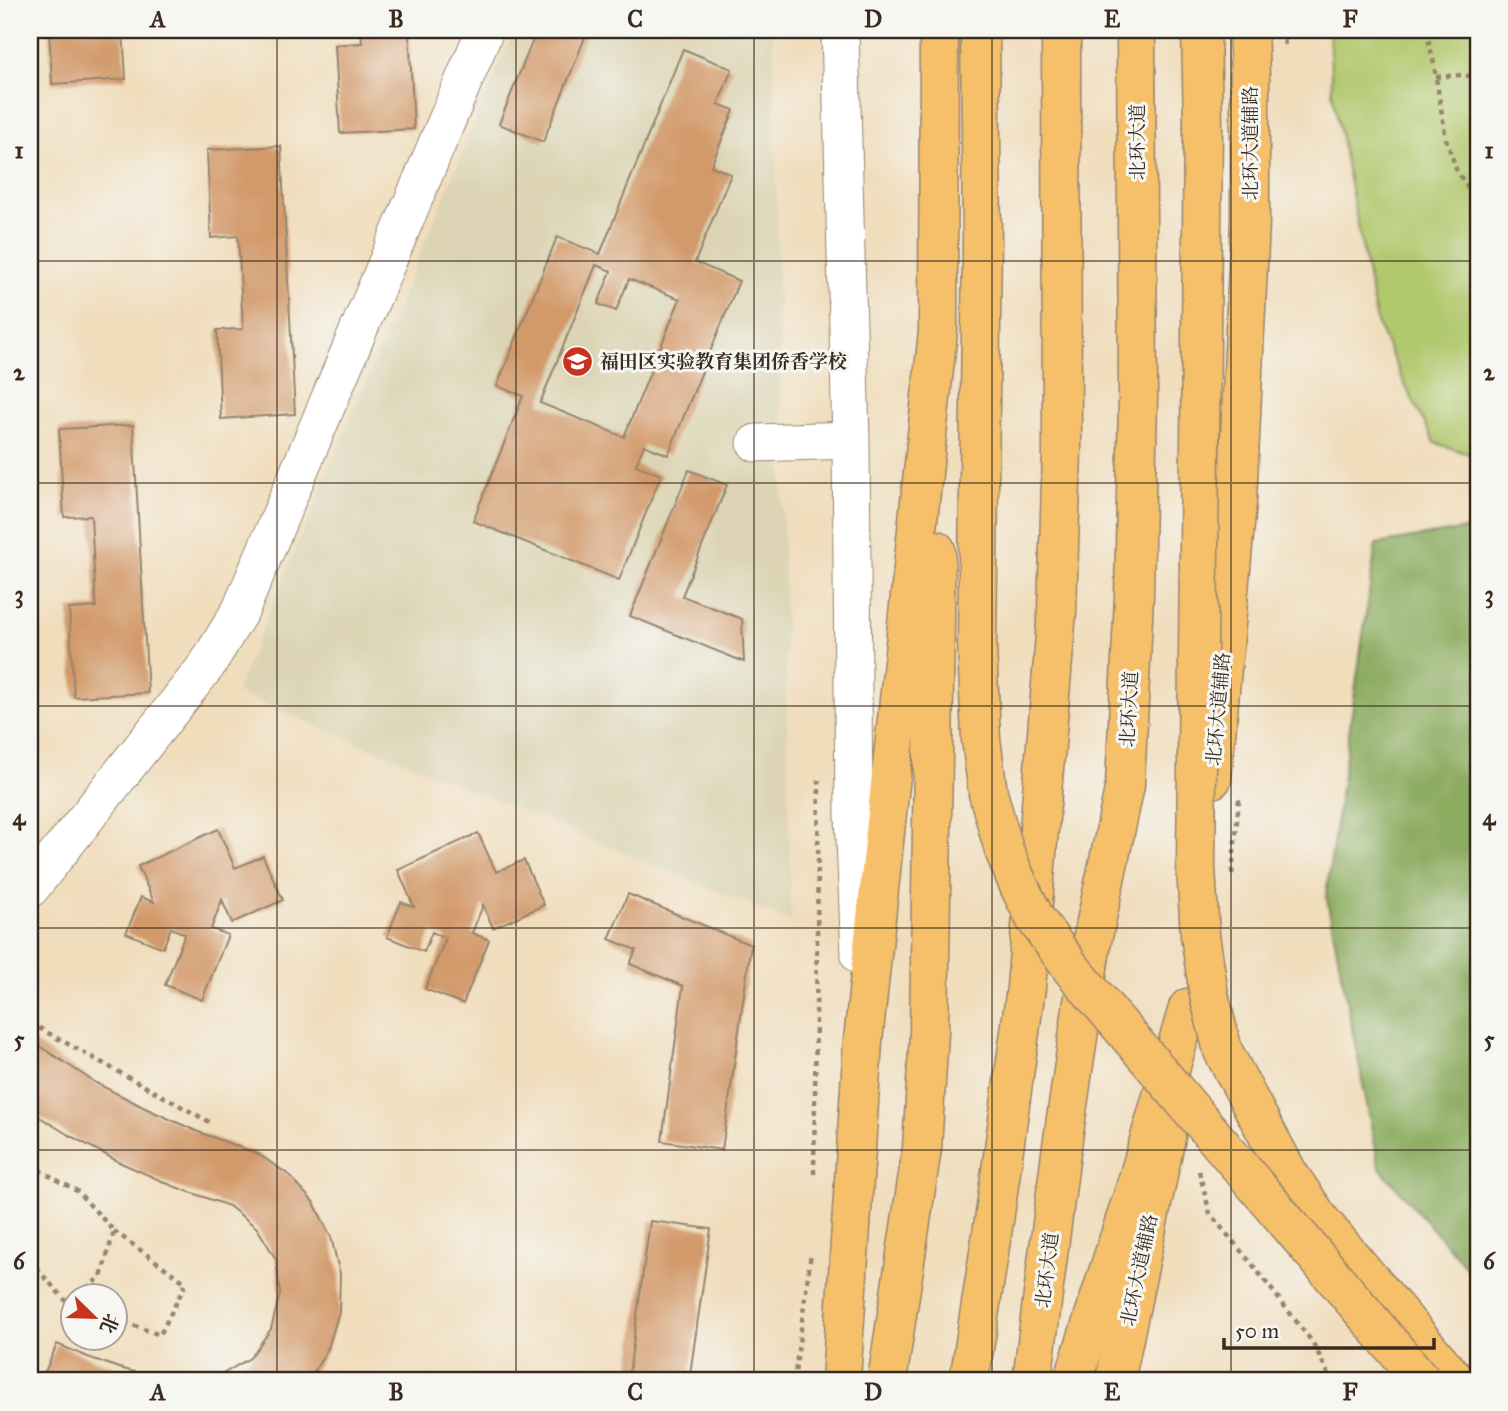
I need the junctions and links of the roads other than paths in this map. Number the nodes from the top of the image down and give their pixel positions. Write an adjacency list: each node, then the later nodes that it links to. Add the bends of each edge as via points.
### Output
1 (485, 30): 12 (street, via 241,609 207,665)
2 (840, 30): 10 (street)
3 (939, 30): 9 (main road)
4 (980, 30): 23 (main road, bridge, via 977,645 988,793 1004,849 1035,918 1071,968)
5 (1061, 30): 19 (main road, via 1062,451 1057,611 1026,988)
6 (1136, 30): 20 (main road, 北环大道, via 1138,423 1125,785 1092,941)
7 (1201, 30): 24 (main road, bridge, via 1196,867 1209,995 1223,1051 1288,1173 1320,1220)
8 (1248, 30): 13 (main road, 北环大道辅路, via 1250,222 1237,502)
9 (938, 331): 14 (main road); 18 (main road, via 929,1033 920,1162)
10 (851, 440): 11 (street); 14 (street, via 854,816)
11 (756, 443)
12 (30, 889)
13 (1188, 1008): 21 (main road); 22 (main road, 北环大道辅路)
14 (863, 1041): 15 (main road)
15 (848, 1291): 16 (main road); 17 (main road)
16 (828, 1381)
17 (841, 1381)
18 (887, 1381)
19 (969, 1381)
20 (1032, 1381)
21 (1073, 1381)
22 (1115, 1381)
23 (1422, 1381)
24 (1456, 1381)

